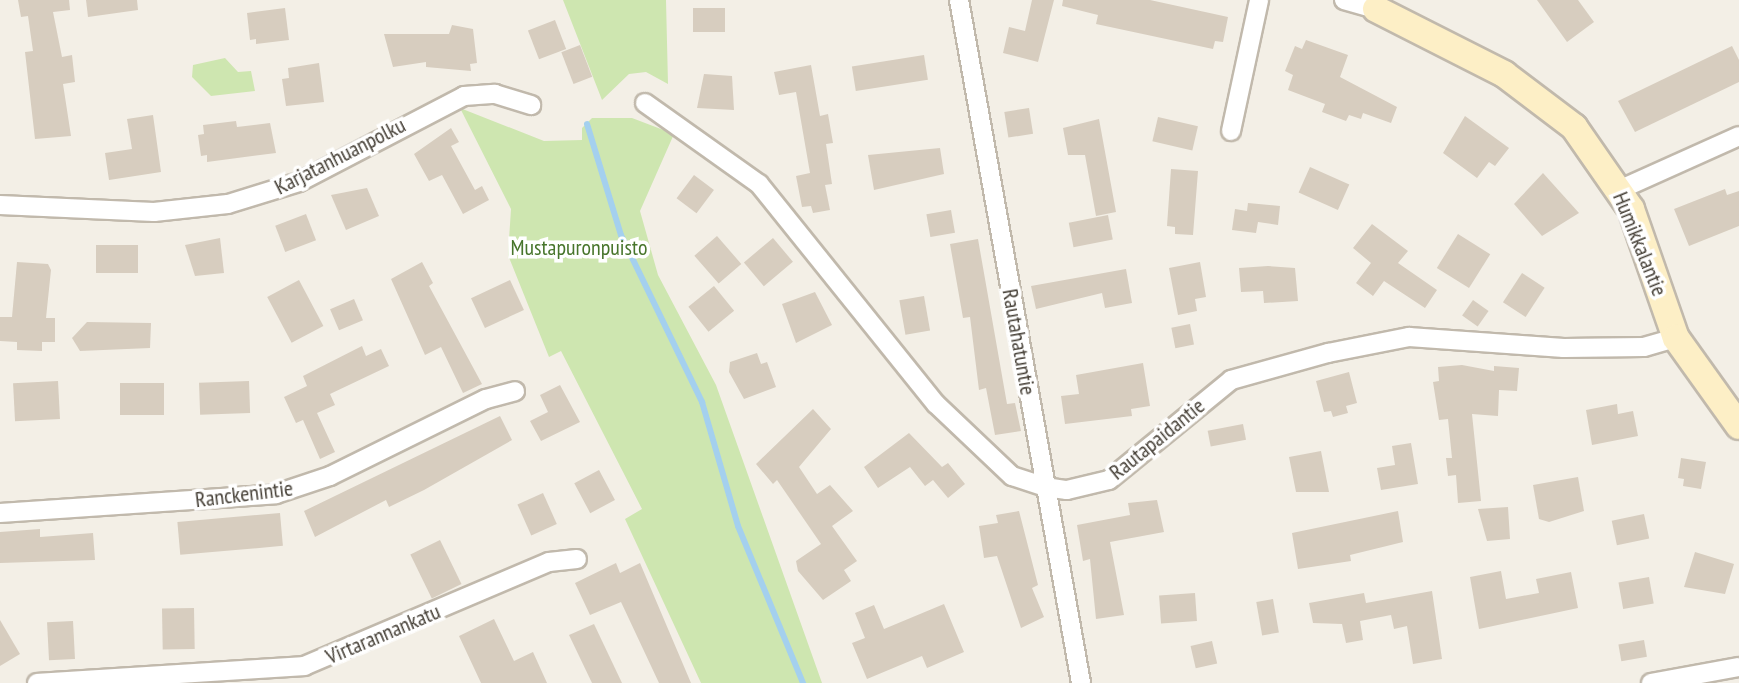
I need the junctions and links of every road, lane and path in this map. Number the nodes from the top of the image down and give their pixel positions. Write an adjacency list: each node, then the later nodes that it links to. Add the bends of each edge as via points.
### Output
1 (959, 0): 14 (street, Rautahatuntie)
2 (1259, 0): 7 (street)
3 (1344, 0): 4 (street, Humikkalantie)
4 (1381, 3): 9 (street, Humikkalantie, via 1529,89 1574,127)
5 (645, 103): 14 (street, Rautapaidantie, via 759,184 936,404 1012,476)
6 (531, 105): 10 (street, Karjatanhuanpolku, via 495,94 464,96 299,182 228,204 154,212)
7 (1231, 131)
8 (1739, 136): 9 (street)
9 (1621, 189): 11 (street, Humikkalantie)
10 (0, 205)
11 (1676, 338): 13 (street, Humikkalantie); 14 (street, Rautapaidantie, via 1644,347 1564,348 1409,337 1315,356 1231,380 1109,480 1067,490)
12 (515, 391): 15 (street, Ranckenintie, via 486,399 330,476 276,494)
13 (1739, 426)
14 (1045, 487): 19 (street, Rautahatuntie)
15 (0, 513)
16 (577, 559): 18 (street, Virtarannankatu, via 549,562 304,666)
17 (1739, 667): 20 (street)
18 (37, 683)
19 (1081, 683)
20 (1651, 683)

